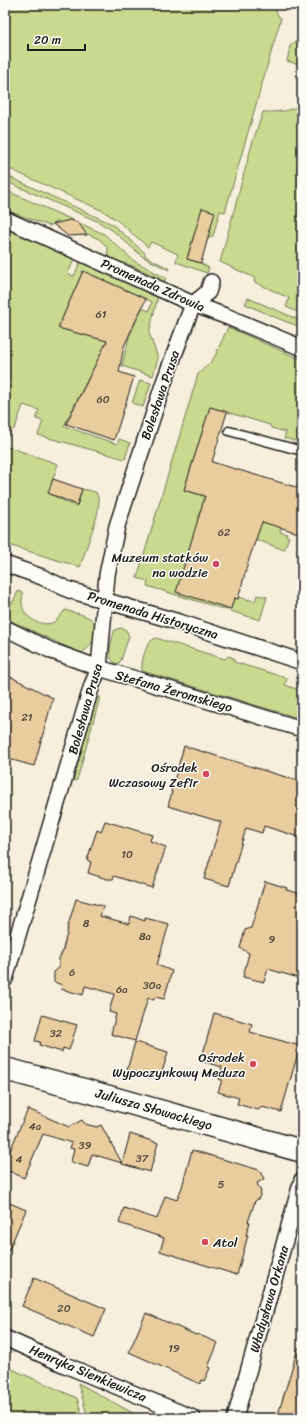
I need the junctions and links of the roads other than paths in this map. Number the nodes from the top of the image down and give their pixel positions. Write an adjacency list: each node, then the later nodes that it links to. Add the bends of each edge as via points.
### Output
1 (5, 219): 3 (street, Promenada Zdrowia)
2 (211, 282): 3 (street, Bolesława Prusa, via 208,292)
3 (193, 304): 4 (street, Promenada Zdrowia); 8 (street, Bolesława Prusa, via 164,382 117,526 107,575)
4 (302, 348)
5 (229, 431): 6 (lane)
6 (302, 451)
7 (5, 564): 8 (street, Promenada Historyczna, via 69,590)
8 (106, 600): 10 (street, Promenada Historyczna); 11 (street, Bolesława Prusa)
9 (5, 628): 11 (street, Stefana Żeromskiego, via 52,651)
10 (302, 662)
11 (98, 668): 12 (street, Stefana Żeromskiego); 13 (street, Bolesława Prusa)
12 (302, 729)
13 (8, 958): 14 (street, Bolesława Prusa)
14 (5, 979)
15 (15, 1072): 16 (street); 17 (street, Juliusza Słowackiego)
16 (5, 1082)
17 (302, 1151)
18 (302, 1180): 21 (street, Władysława Orkana)
19 (5, 1338): 20 (street, Henryka Sienkiewicza)
20 (193, 1418)
21 (235, 1418)

